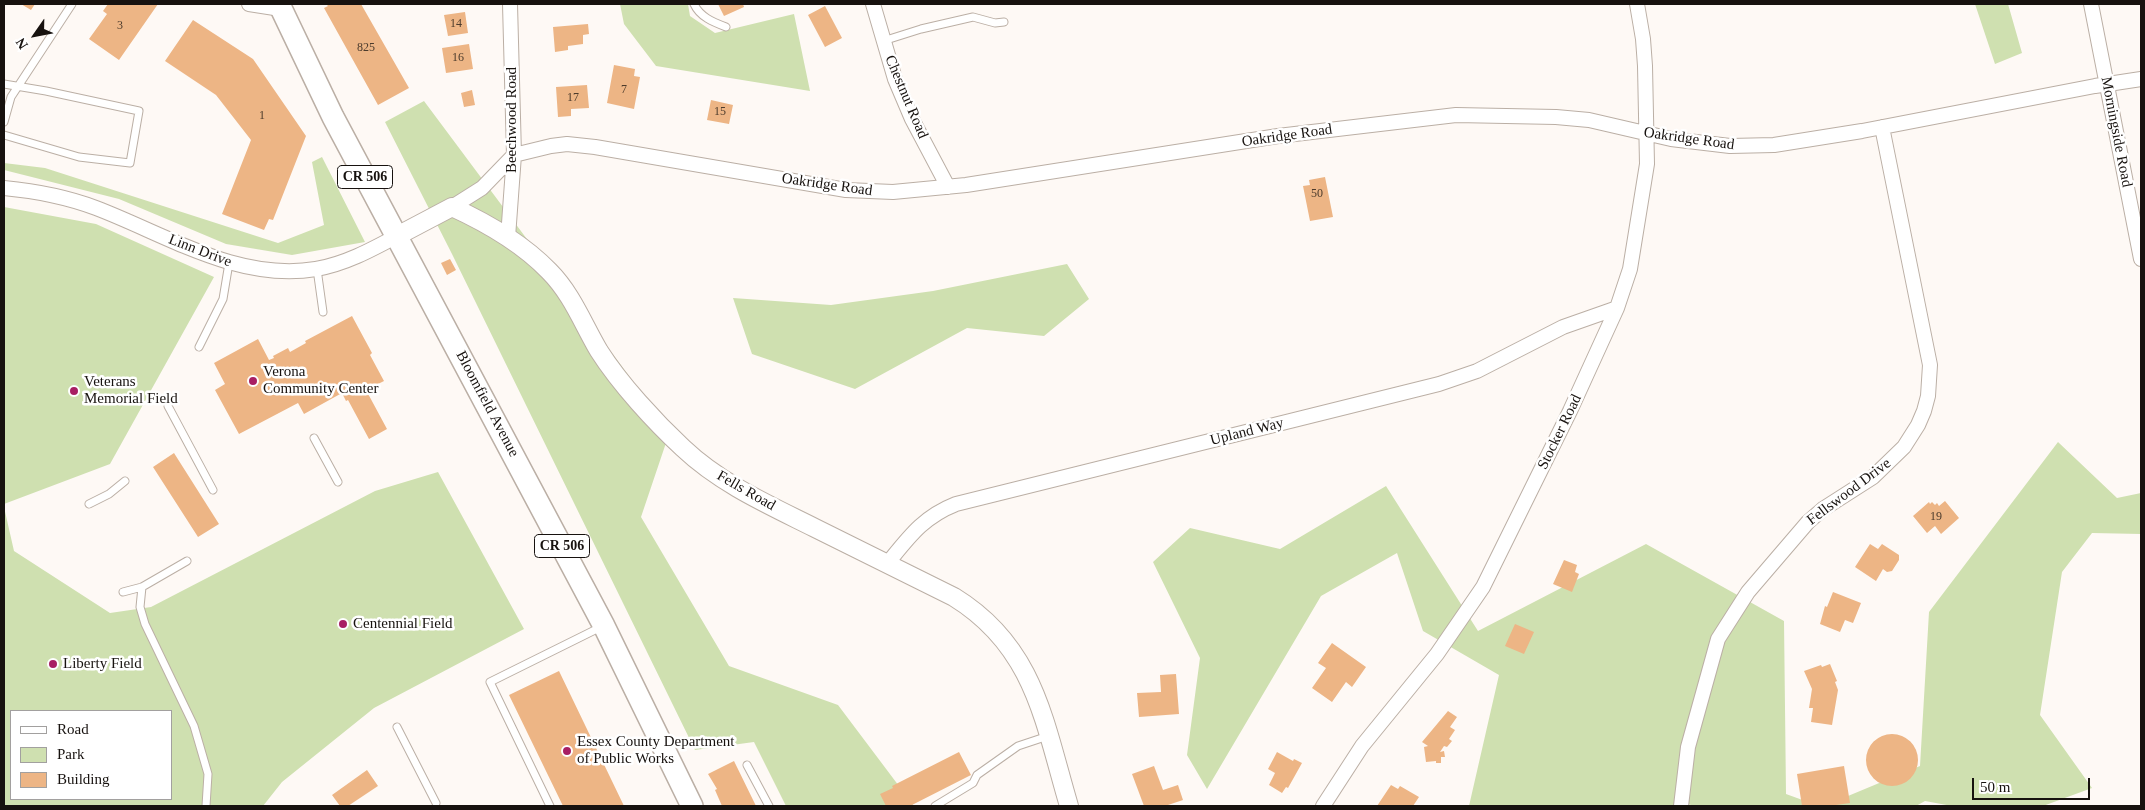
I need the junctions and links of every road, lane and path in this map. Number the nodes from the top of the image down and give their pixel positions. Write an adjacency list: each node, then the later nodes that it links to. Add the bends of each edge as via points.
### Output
1 (72, 4): 15 (lane)
2 (249, 4): 8 (street)
3 (510, 4): 20 (street, Beechwood Road)
4 (694, 4): 10 (lane, via 697,11 709,20)
5 (873, 4): 11 (street, Chestnut Road)
6 (1637, 4): 18 (street, Stocker Road, via 1643,39)
7 (2091, 4): 14 (street, Morningside Road)
8 (280, 6): 24 (main road, Bloomfield Avenue / CR 506, via 333,117)
9 (1004, 22): 11 (lane, via 973,17)
10 (726, 27)
11 (883, 41): 21 (street, Chestnut Road, via 912,119)
12 (2141, 79): 14 (street, Oakridge Road)
13 (4, 84): 15 (lane)
14 (2107, 85): 17 (street, Oakridge Road); 26 (street, Morningside Road)
15 (17, 87): 16 (lane); 19 (lane, via 140,111 130,163 78,157)
16 (4, 122)
17 (1882, 127): 18 (street, Oakridge Road, via 1804,142 1749,147); 54 (street, Fellswood Drive, via 1930,365 1924,411 1895,457 1873,476 1823,509 1796,534 1748,592 1718,639 1688,747)
18 (1646, 134): 21 (street, Oakridge Road, via 1589,120 1556,116 1456,115 1268,138); 29 (street, Stocker Road, via 1647,164 1640,208 1630,268)
19 (4, 135)
20 (514, 155): 21 (street, Oakridge Road, via 551,146 582,145 846,190 893,192); 23 (street, via 482,188); 25 (street, Beechwood Road)
21 (948, 187)
22 (4, 188): 27 (street, Linn Drive, via 28,190 94,208)
23 (452, 207): 24 (street); 25 (street, Fells Road)
24 (397, 236): 28 (street, Linn Drive, via 356,257); 42 (main road, Bloomfield Avenue / CR 506)
25 (508, 237): 39 (street, Fells Road, via 551,272 576,306 592,340 610,367 655,420 686,450 746,493)
26 (2141, 259)
27 (229, 263): 28 (street, Linn Drive, via 267,270); 31 (lane, via 223,299)
28 (317, 269): 30 (lane)
29 (1617, 308): 39 (street, Upland Way, via 1562,327 1476,371 1432,386 956,504 924,522); 53 (street, Stocker Road, via 1483,586 1437,654 1362,746)
30 (322, 312)
31 (199, 347)
32 (168, 406): 36 (lane)
33 (314, 438): 35 (lane)
34 (125, 481): 37 (lane)
35 (338, 482)
36 (213, 490)
37 (89, 504)
38 (187, 561): 40 (lane)
39 (886, 564): 44 (street, Fells Road, via 968,606 994,628 1025,671 1038,700)
40 (142, 587): 41 (lane); 47 (lane, via 140,607 144,624 196,734 208,774)
41 (124, 592)
42 (604, 626): 48 (lane, via 490,682); 49 (main road, Bloomfield Avenue / CR 506)
43 (397, 727): 46 (lane)
44 (1048, 736): 51 (lane, via 1018,746 977,775 973,783); 52 (street, Fells Road)
45 (747, 765): 50 (lane)
46 (436, 804)
47 (206, 806)
48 (550, 806)
49 (692, 806)
50 (769, 806)
51 (935, 806)
52 (1070, 806)
53 (1323, 806)
54 (1681, 806)

